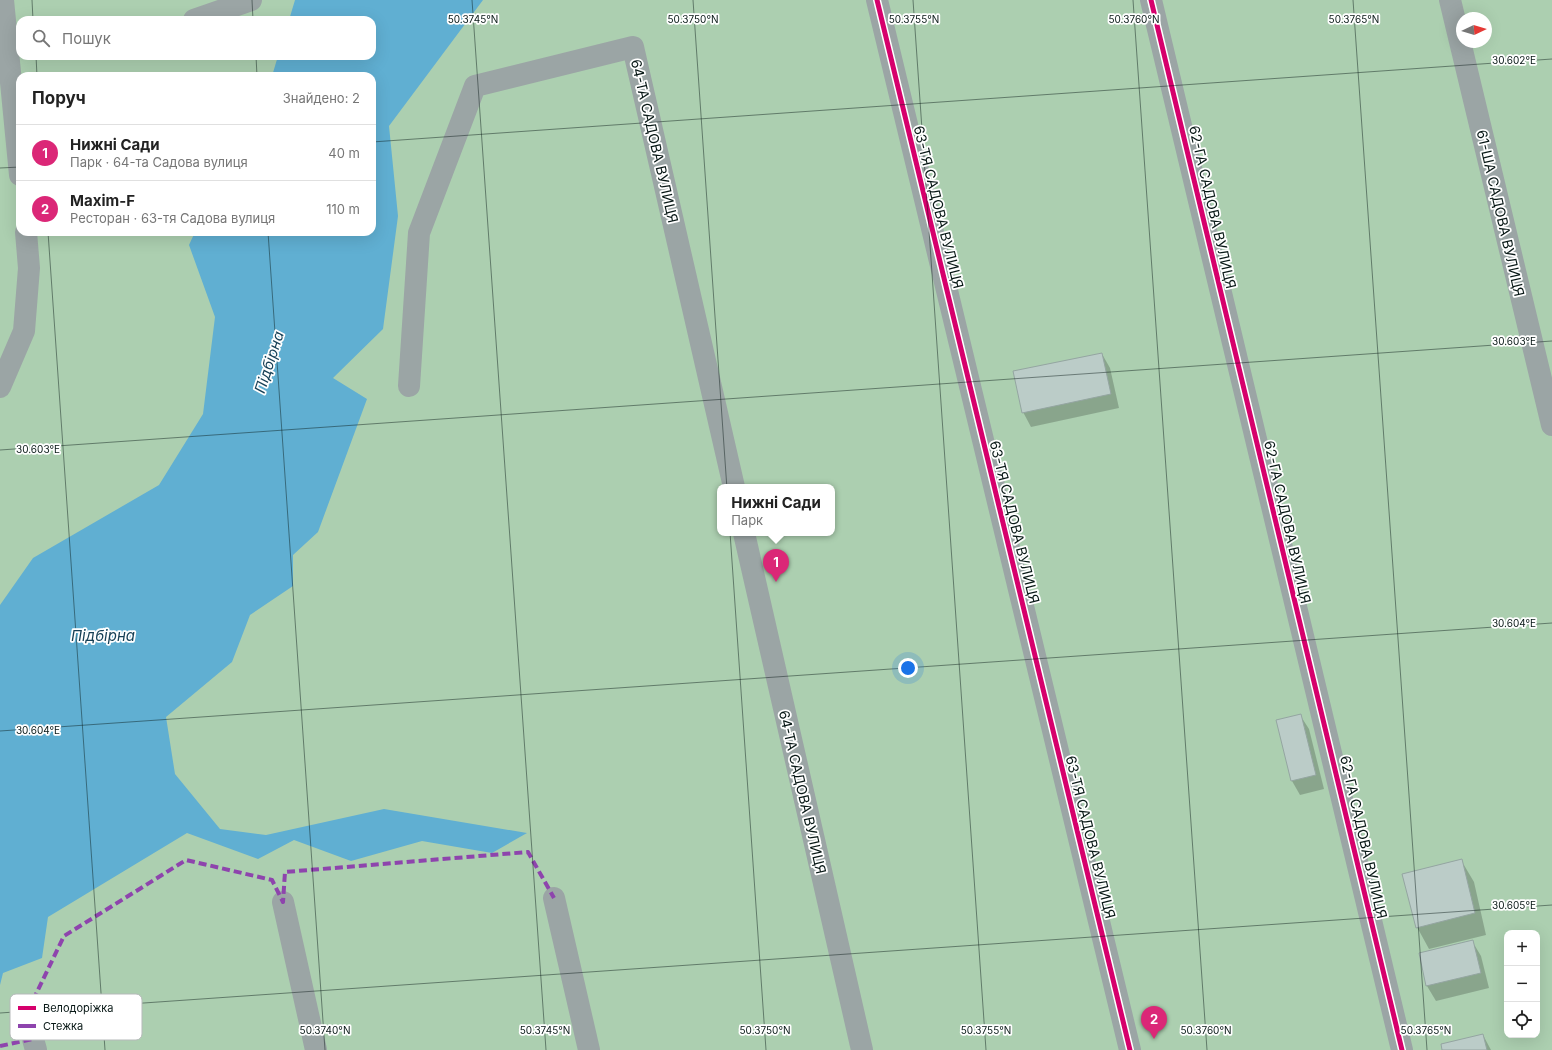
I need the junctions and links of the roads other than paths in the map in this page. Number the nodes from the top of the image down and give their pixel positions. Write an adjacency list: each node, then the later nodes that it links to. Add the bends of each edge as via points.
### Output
1 (3, 0): 7 (street)
2 (251, 0): 6 (street)
3 (877, 0): 20 (street, 63-ТЯ САДОВА ВУЛИЦЯ)
4 (1151, 0): 21 (street, 62-ГА САДОВА ВУЛИЦЯ)
5 (1450, 0): 12 (street, 61-ША САДОВА ВУЛИЦЯ)
6 (205, 16)
7 (9, 37): 8 (street)
8 (16, 125)
9 (26, 236): 11 (street, via 29,268 24,331)
10 (409, 386): 13 (street, 64-ТА САДОВА ВУЛИЦЯ, via 419,233 475,86 633,47)
11 (0, 387)
12 (1552, 425)
13 (733, 484)
14 (745, 536): 19 (street, 64-ТА САДОВА ВУЛИЦЯ)
15 (554, 898): 18 (street)
16 (283, 902): 17 (street)
17 (316, 1050)
18 (589, 1050)
19 (862, 1050)
20 (1130, 1050)
21 (1402, 1050)

